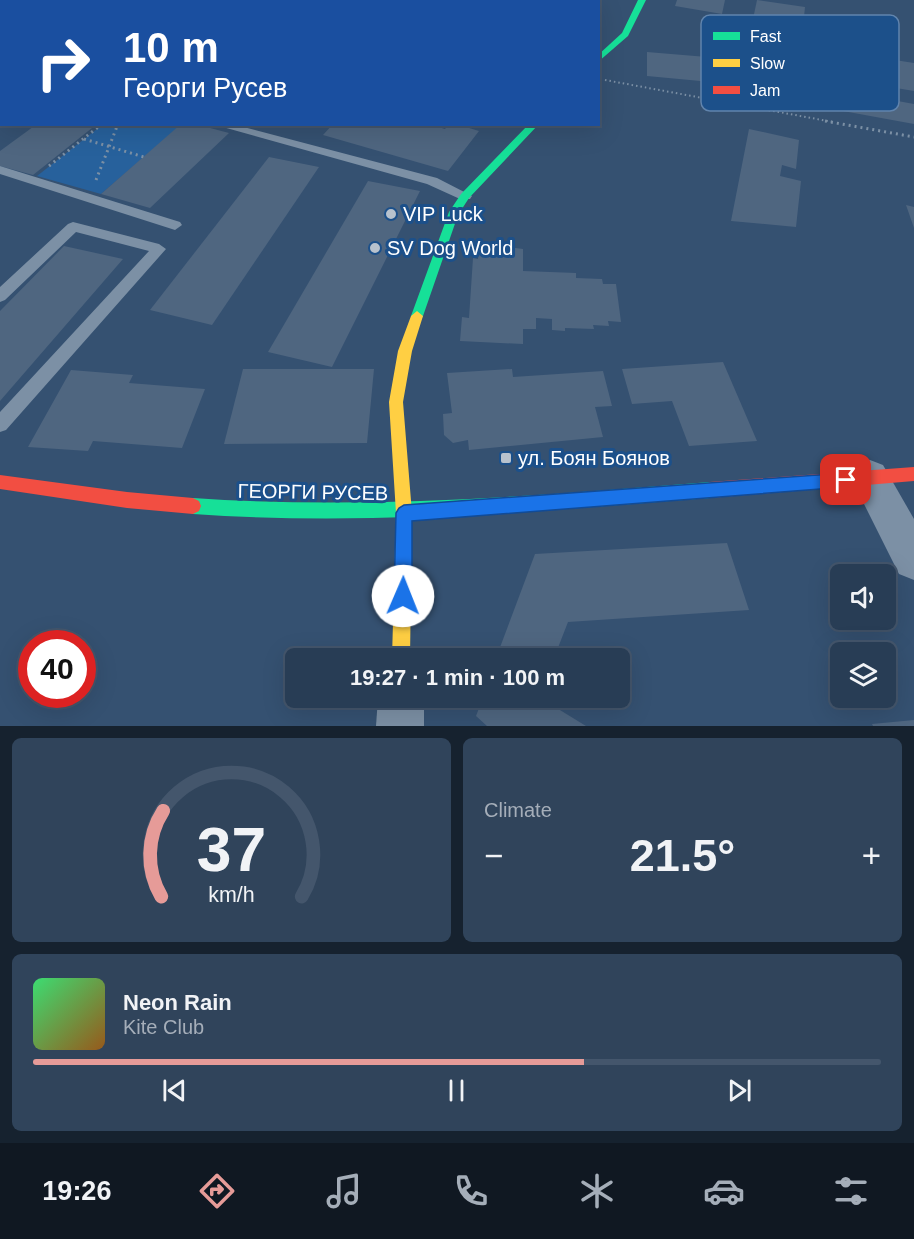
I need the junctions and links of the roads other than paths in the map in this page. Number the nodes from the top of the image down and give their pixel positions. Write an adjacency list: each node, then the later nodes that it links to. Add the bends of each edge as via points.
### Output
1 (642, 0): 2 (street, via 625,34)
2 (600, 58)
3 (225, 126): 6 (lane, via 432,181)
4 (533, 126): 6 (street)
5 (0, 170): 7 (lane)
6 (465, 196): 13 (street, via 446,232 405,351 396,402)
7 (175, 225)
8 (0, 296): 9 (lane, via 73,227 159,249)
9 (0, 424)
10 (914, 474): 11 (street, ГЕОРГИ РУСЕВ)
11 (870, 478): 13 (street, ГЕОРГИ РУСЕВ); 14 (street)
12 (0, 482): 13 (street, ГЕОРГИ РУСЕВ, via 127,500 256,512)
13 (404, 513): 15 (street)
14 (914, 559)
15 (401, 648)
16 (401, 708): 17 (street)
17 (400, 726)

